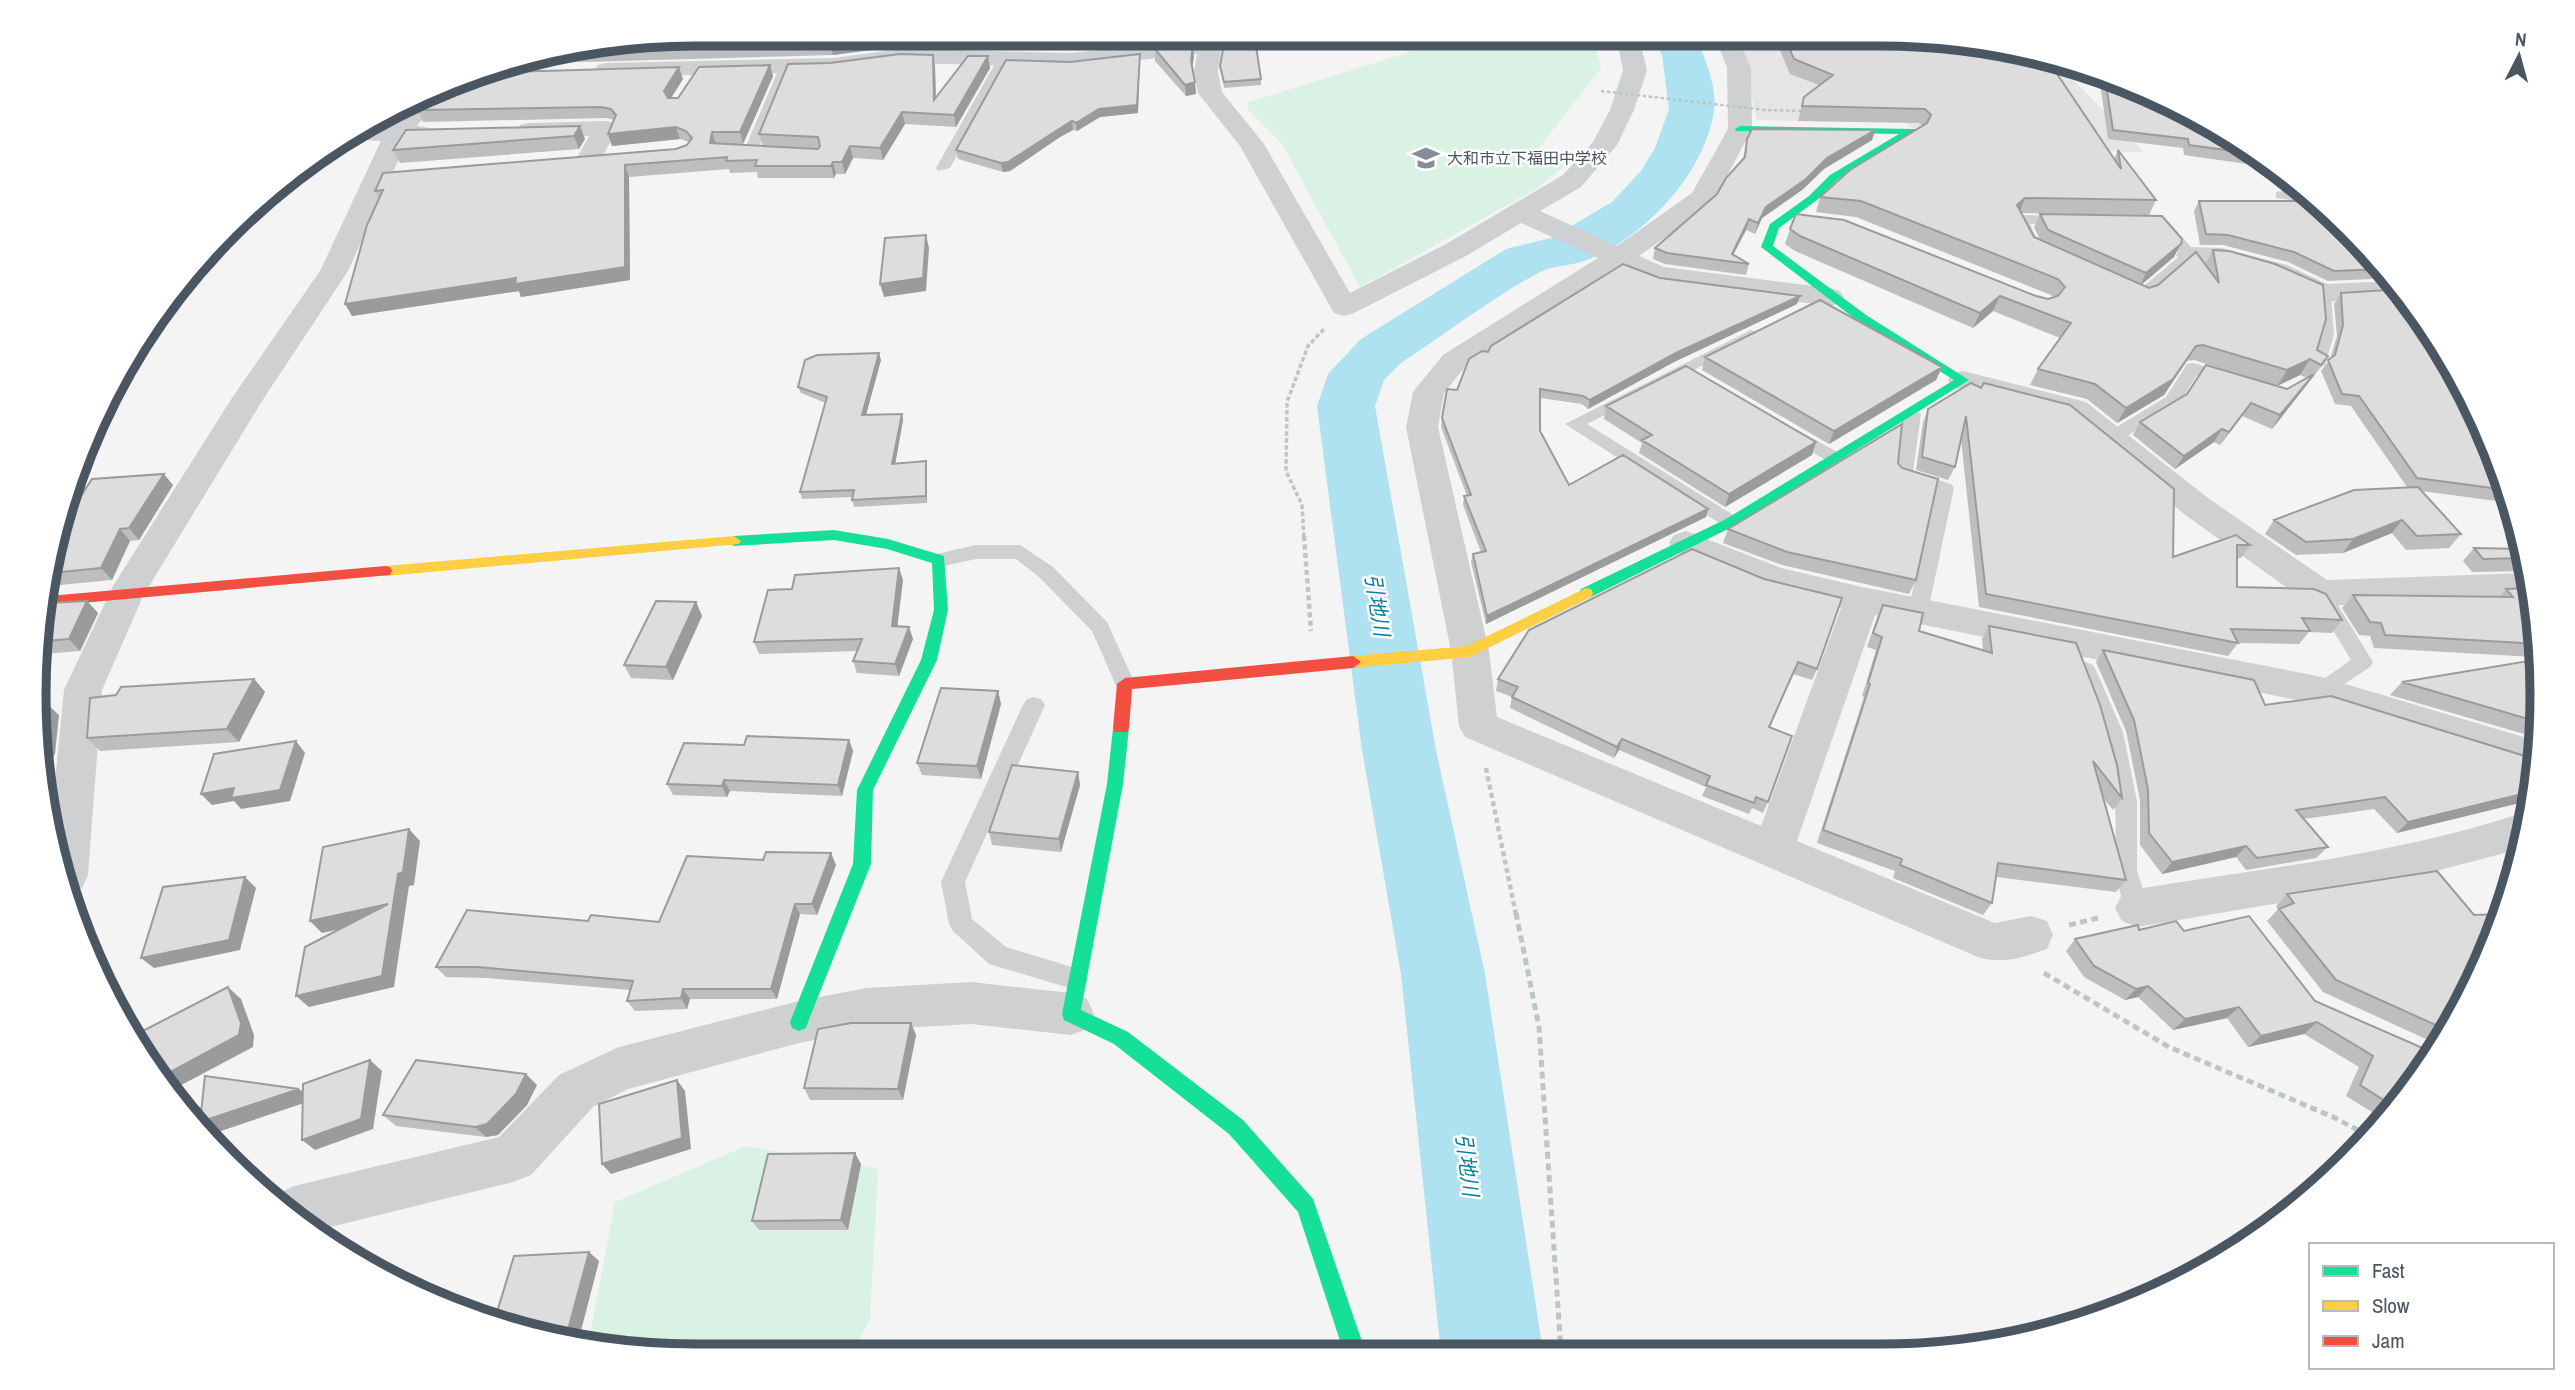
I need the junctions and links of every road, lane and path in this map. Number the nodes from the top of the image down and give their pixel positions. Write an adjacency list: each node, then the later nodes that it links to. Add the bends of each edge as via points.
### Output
1 (948, 46): 6 (lane)
2 (1168, 46): 7 (street, via 1071,60)
3 (1209, 46): 33 (street, via 1206,72 1210,93 1251,144)
4 (1630, 46): 25 (street, via 1635,70 1604,145 1572,181)
5 (1730, 46): 13 (street, via 1739,68)
6 (951, 57): 7 (street); 8 (street, via 902,56)
7 (1004, 58): 22 (lane)
8 (786, 67): 9 (street, via 694,77); 18 (lane, via 757,152)
9 (584, 71)
10 (1601, 91): 12 (path, bridge)
11 (419, 107): 17 (street)
12 (1814, 111)
13 (1740, 129): 26 (street, via 1911,131 1834,177); 29 (street, via 1703,198)
14 (508, 131): 20 (street, via 606,128)
15 (439, 133): 17 (street)
16 (368, 134): 17 (street)
17 (397, 134): 49 (street, via 390,175 334,271 248,398)
18 (721, 150)
19 (616, 155): 20 (street)
20 (590, 158): 21 (street)
21 (564, 160)
22 (943, 168)
23 (2281, 195): 24 (lane)
24 (2296, 197)
25 (1526, 216): 29 (street); 33 (street)
26 (1784, 219): 27 (street); 32 (street, via 1774,226 1767,247)
27 (1821, 222)
28 (2190, 255): 28 (lane, via 2142,296 2034,248 2020,219 2161,222); 31 (street, via 2222,256 2277,271)
29 (1613, 256): 32 (street, via 1658,275); 54 (street, via 1454,361 1429,393 1422,427)
30 (2387, 290): 31 (street)
31 (2323, 293): 35 (lane, via 2326,335)
32 (1817, 303): 37 (street)
33 (1344, 307): 55 (path, via 1308,346 1287,402 1286,471 1302,505)
34 (1768, 327): 36 (lane)
35 (2317, 365)
36 (1681, 368): 38 (lane); 44 (lane, via 1574,424)
37 (1963, 380): 40 (street); 42 (street, via 2074,409)
38 (1705, 382)
39 (2243, 383): 42 (lane, via 2193,368 2172,401)
40 (1912, 414): 43 (street); 52 (lane, via 1903,475 1945,488)
41 (1776, 424): 43 (lane)
42 (2111, 438): 48 (street, via 2196,506)
43 (1835, 458): 44 (street)
44 (1731, 522): 45 (street)
45 (1686, 543): 50 (street, via 1773,579); 54 (street)
46 (939, 559): 49 (street, via 834,535 766,537); 56 (lane, via 976,552 1020,552 1100,627); 67 (street, via 941,610 929,660 865,790 862,864)
47 (2520, 586): 48 (street)
48 (2320, 593): 57 (lane, via 2363,662)
49 (126, 595): 51 (street); 63 (street, via 83,690)
50 (1862, 600): 52 (street); 62 (street)
51 (53, 601)
52 (1918, 611): 53 (street)
53 (2073, 639): 57 (street); 64 (lane, via 2112,733 2126,801 2125,871)
54 (1470, 651): 55 (street); 59 (street)
55 (1319, 667): 56 (street)
56 (1125, 684): 66 (street, via 1115,785)
57 (2322, 691): 60 (street)
58 (1034, 705): 66 (lane, via 953,882 961,924 998,956)
59 (1479, 726): 62 (street); 71 (path, via 1539,1027)
60 (2526, 754)
61 (2514, 833): 64 (street, via 2237,905)
62 (1773, 850): 65 (street)
63 (68, 863)
64 (2137, 908): 65 (path)
65 (2013, 939): 68 (path, via 2169,1047)
66 (1074, 996): 67 (street, via 866,1009); 70 (street, via 1236,1127 1307,1206)
67 (799, 1022): 69 (street, via 620,1069 576,1091 513,1158)
68 (2360, 1131)
69 (300, 1210)
70 (1352, 1344)
71 (1561, 1344)

